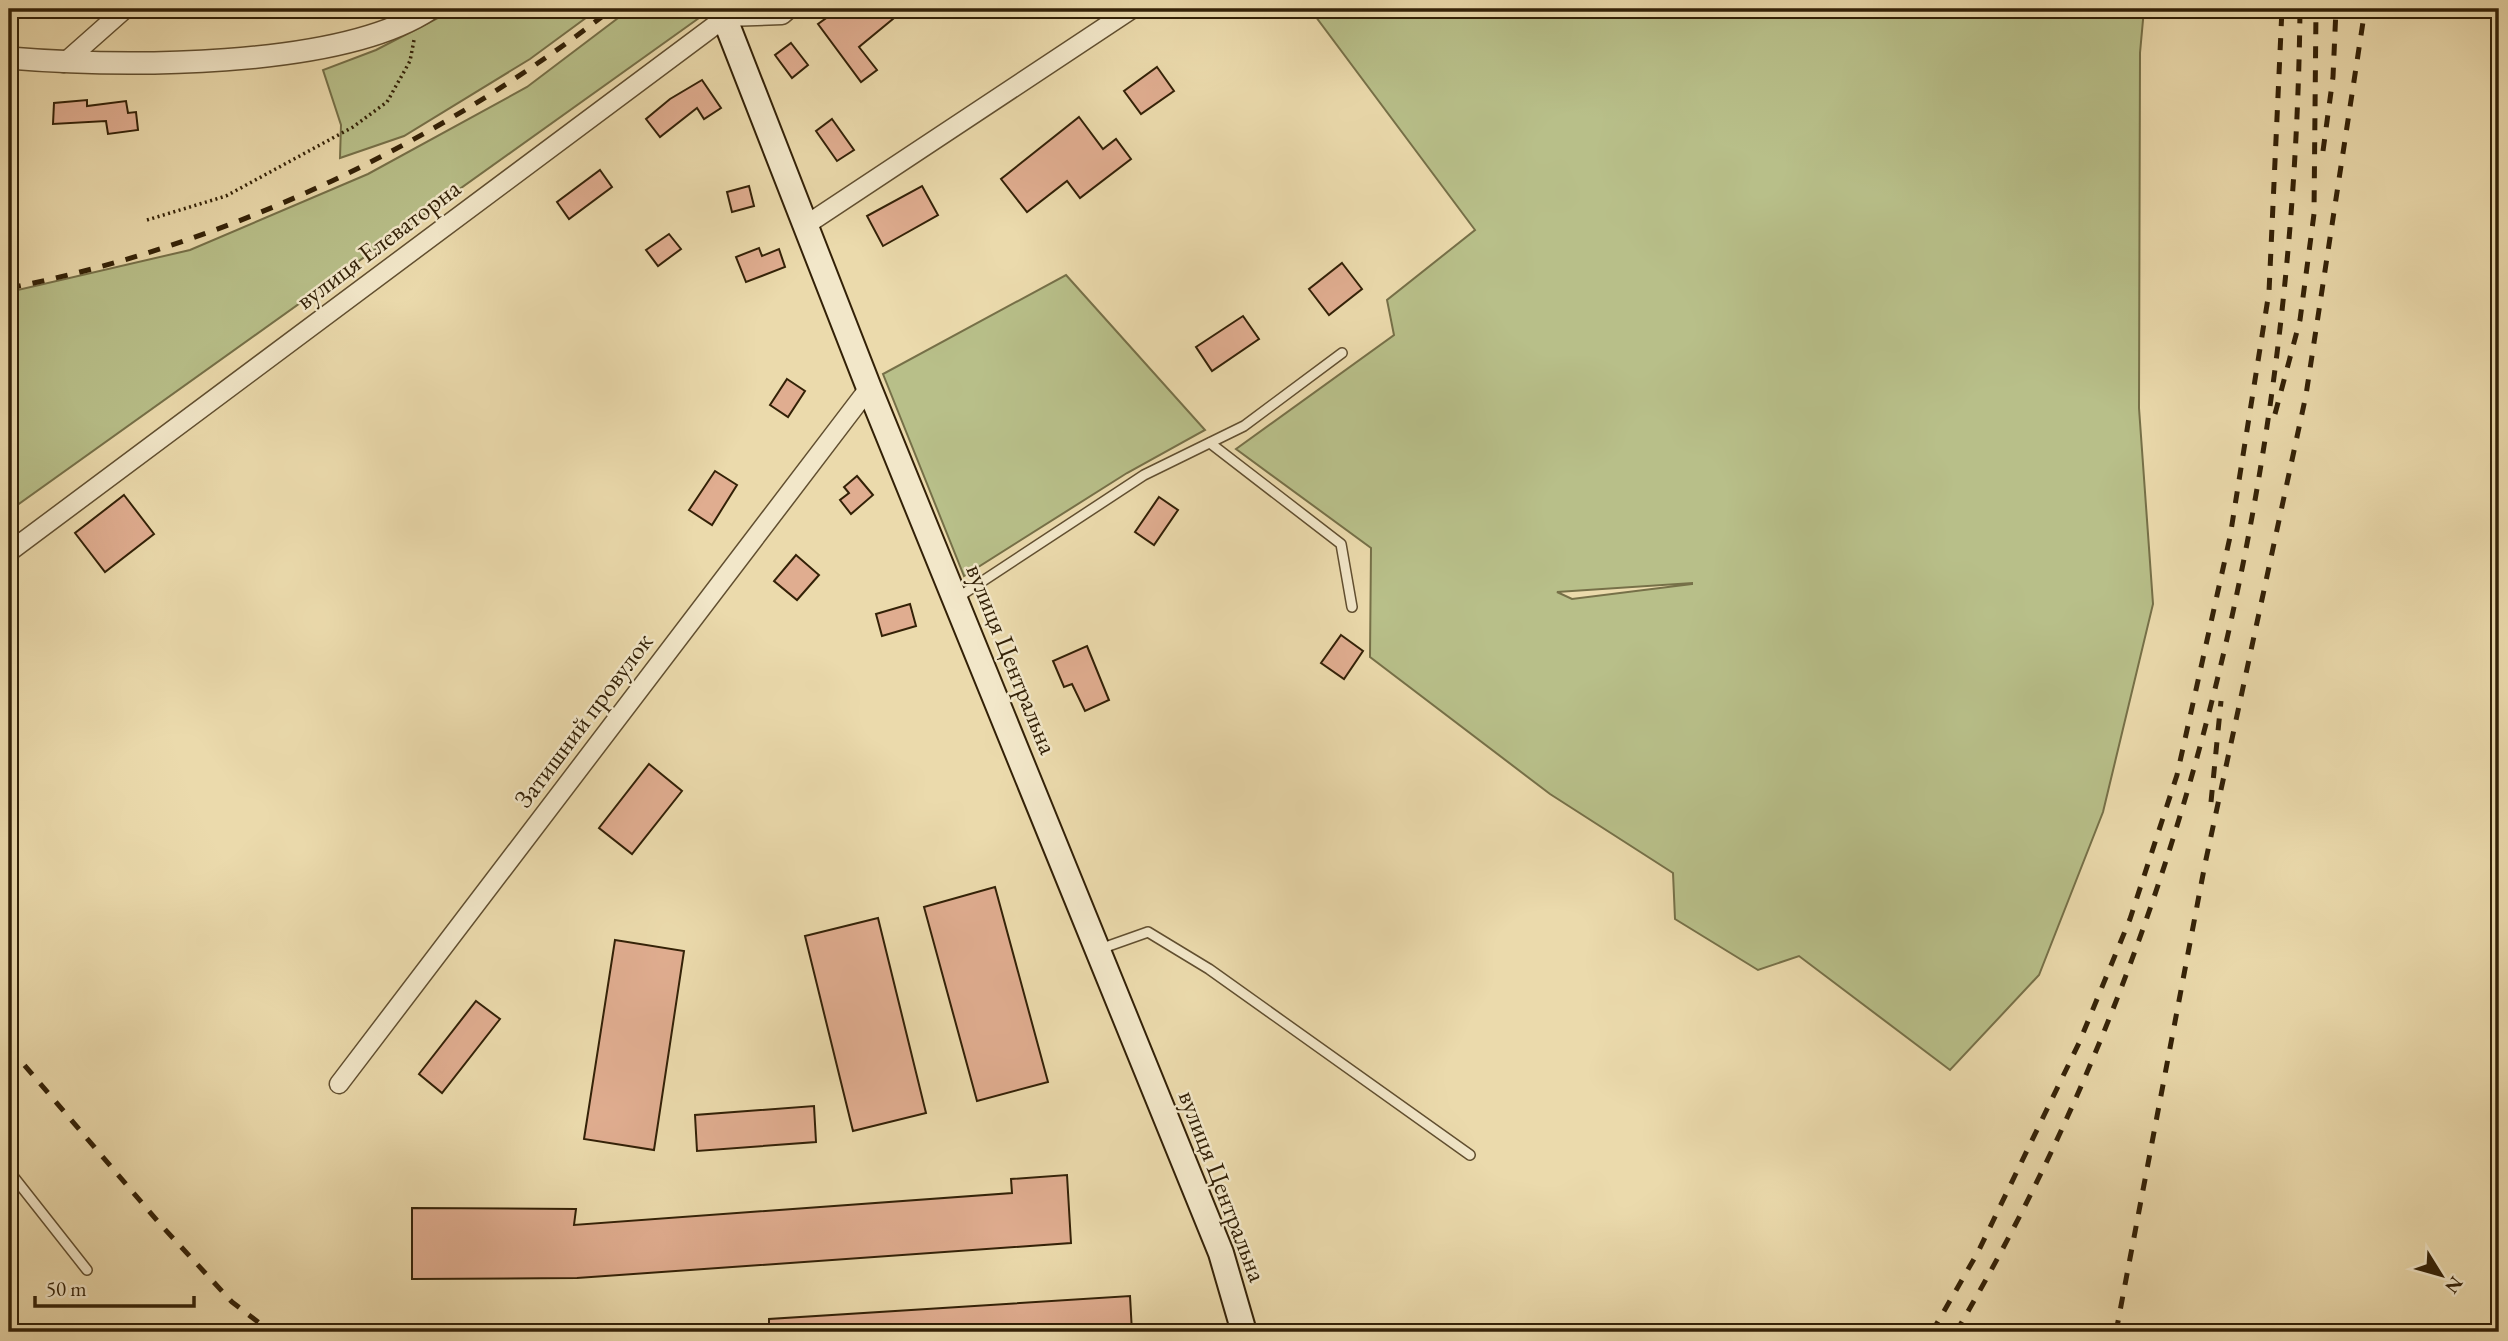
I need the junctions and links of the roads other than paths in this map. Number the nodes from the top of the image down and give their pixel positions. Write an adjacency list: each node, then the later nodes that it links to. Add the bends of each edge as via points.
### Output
1 (125, 9): 7 (street)
2 (789, 9): 5 (street, via 782,15)
3 (1132, 9): 8 (street)
4 (423, 13): 7 (street, via 346,41 279,53 217,60)
5 (724, 13): 8 (main road, вулиця Центральна); 12 (street, вулиця Елеваторна)
6 (9, 58): 7 (street)
7 (64, 62)
8 (806, 225): 10 (main road, вулиця Центральна)
9 (1342, 353): 11 (lane, via 1244,426)
10 (869, 388): 13 (main road, вулиця Центральна); 16 (street, Затишний провулок)
11 (1210, 443): 13 (lane, via 1144,475); 14 (lane, via 1341,544)
12 (9, 552)
13 (956, 598): 15 (main road, вулиця Центральна)
14 (1352, 607)
15 (1098, 949): 17 (lane, via 1148,932 1209,969); 20 (main road, вулиця Центральна, via 1221,1252)
16 (339, 1084)
17 (1470, 1155)
18 (9, 1171): 19 (lane)
19 (87, 1270)
20 (1244, 1332)

